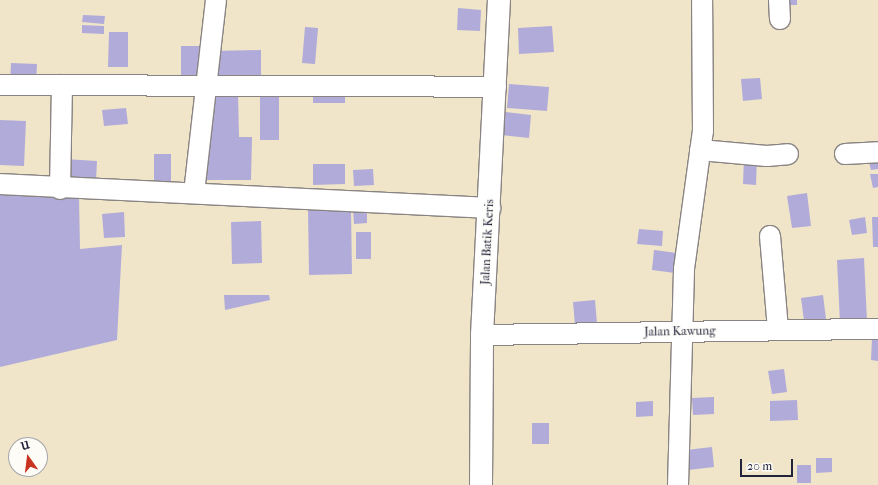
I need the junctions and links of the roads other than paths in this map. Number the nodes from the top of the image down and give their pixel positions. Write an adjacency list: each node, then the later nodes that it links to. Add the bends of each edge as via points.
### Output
1 (216, 0): 5 (street)
2 (499, 0): 7 (street, Jalan Batik Keris)
3 (702, 0): 8 (street)
4 (62, 84): 5 (street); 6 (street); 13 (street)
5 (205, 84): 7 (street); 14 (street)
6 (0, 85)
7 (496, 87): 15 (street, Jalan Batik Keris)
8 (700, 150): 10 (street, via 767,156); 19 (street, via 687,242)
9 (878, 152): 11 (street)
10 (788, 154)
11 (845, 154)
12 (0, 184): 13 (street)
13 (60, 188): 14 (street)
14 (194, 193): 15 (street)
15 (490, 208): 20 (street, Jalan Batik Keris)
16 (770, 236): 18 (street)
17 (878, 328): 18 (street, Jalan Kawung)
18 (778, 330): 19 (street, Jalan Kawung)
19 (681, 332): 20 (street, Jalan Kawung); 22 (street)
20 (482, 335): 21 (street, Jalan Batik Keris)
21 (481, 485)
22 (678, 485)

